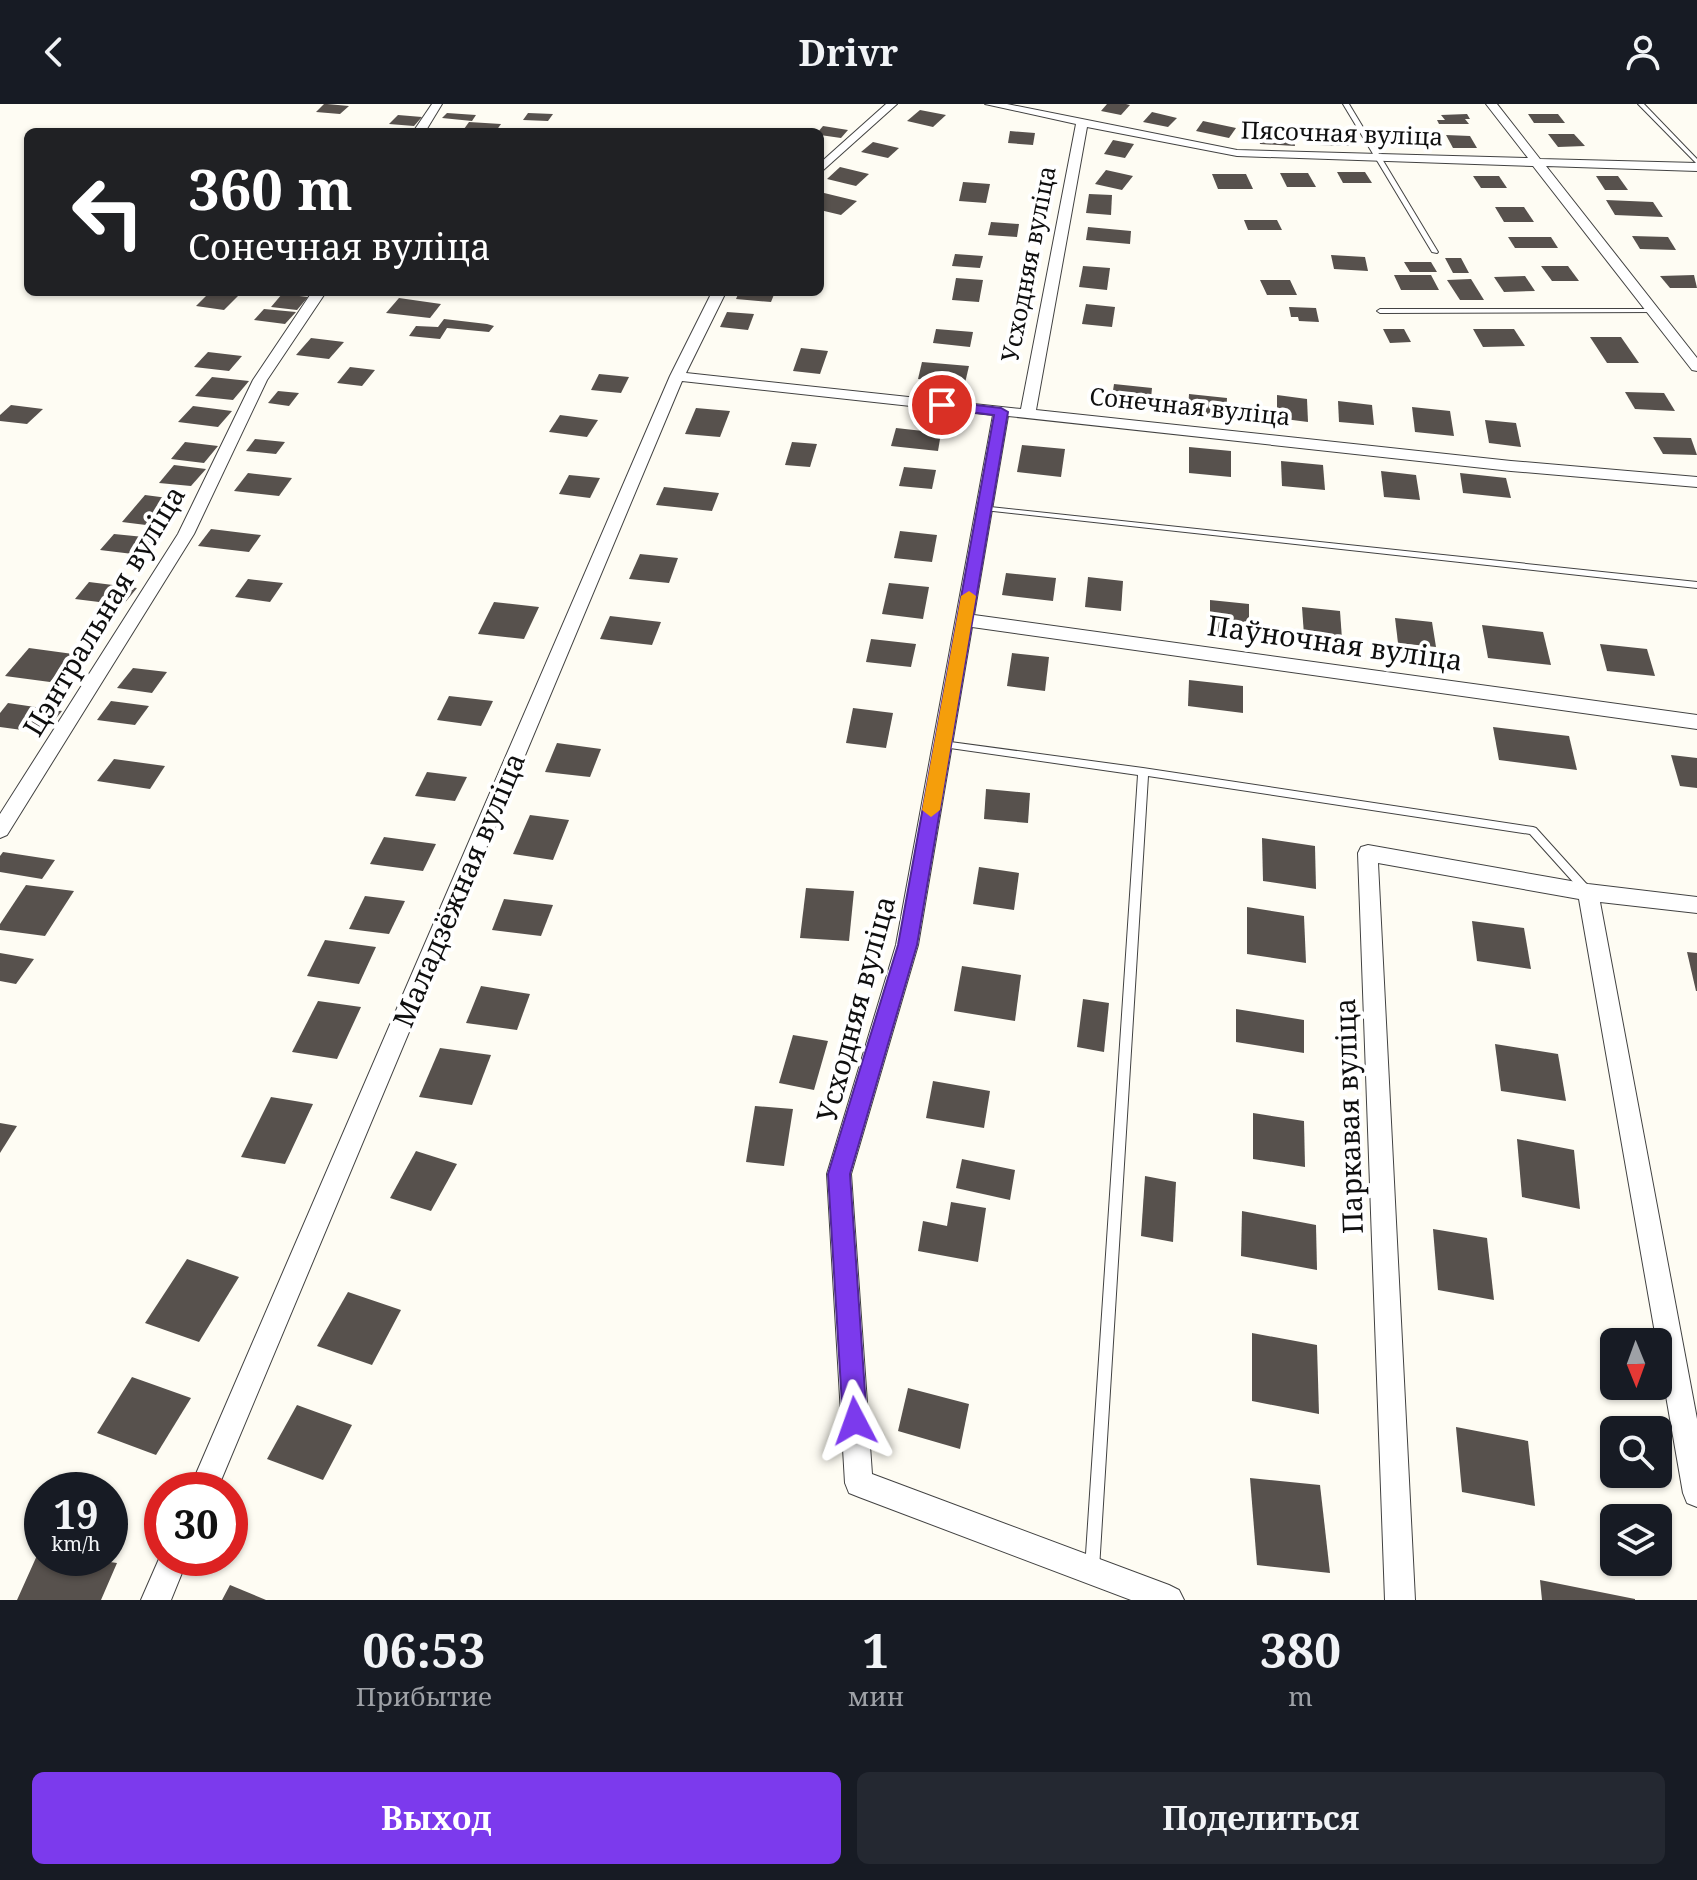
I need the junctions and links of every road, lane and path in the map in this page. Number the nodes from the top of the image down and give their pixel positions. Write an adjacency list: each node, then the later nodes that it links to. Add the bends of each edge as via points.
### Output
1 (437, 104): 8 (street)
2 (892, 104): 11 (street)
3 (990, 104): 7 (street, Пясочная вуліца)
4 (1346, 104): 9 (lane)
5 (1491, 104): 10 (street)
6 (1641, 104): 12 (lane)
7 (1082, 124): 9 (street, Пясочная вуліца, via 1237,153); 21 (street, Усходняя вуліца)
8 (422, 128)
9 (1378, 157): 10 (street, Пясочная вуліца); 13 (lane)
10 (1539, 162): 12 (street, Пясочная вуліца); 17 (street)
11 (824, 165)
12 (1697, 165)
13 (1435, 252)
14 (316, 296): 29 (street, Цэнтральная вуліца, via 260,380 186,534)
15 (717, 296): 19 (street, Маладзёжная вуліца)
16 (1380, 311): 17 (lane)
17 (1655, 311): 18 (street)
18 (1697, 367)
19 (677, 376): 20 (street, Сонечная вуліца); 32 (street, Маладзёжная вуліца)
20 (1001, 412): 21 (street, Сонечная вуліца); 23 (street, Усходняя вуліца)
21 (1028, 413): 22 (street, Сонечная вуліца)
22 (1697, 482)
23 (984, 508): 24 (lane); 25 (street, Усходняя вуліца)
24 (1697, 585)
25 (965, 620): 26 (street, Паўночная вуліца); 27 (street, Усходняя вуліца)
26 (1697, 722)
27 (943, 744): 28 (lane); 34 (street, Усходняя вуліца, via 907,945 839,1174 859,1483)
28 (1143, 772): 30 (lane, via 1533,831); 34 (lane)
29 (0, 830)
30 (1588, 892): 31 (street, Паркавая вуліца); 33 (street); 38 (street, Паркавая вуліца, via 1368,853)
31 (1697, 905)
32 (211, 1472)
33 (1697, 1493)
34 (1092, 1571): 37 (street)
35 (166, 1576): 36 (street)
36 (156, 1600)
37 (1169, 1600)
38 (1400, 1600)

